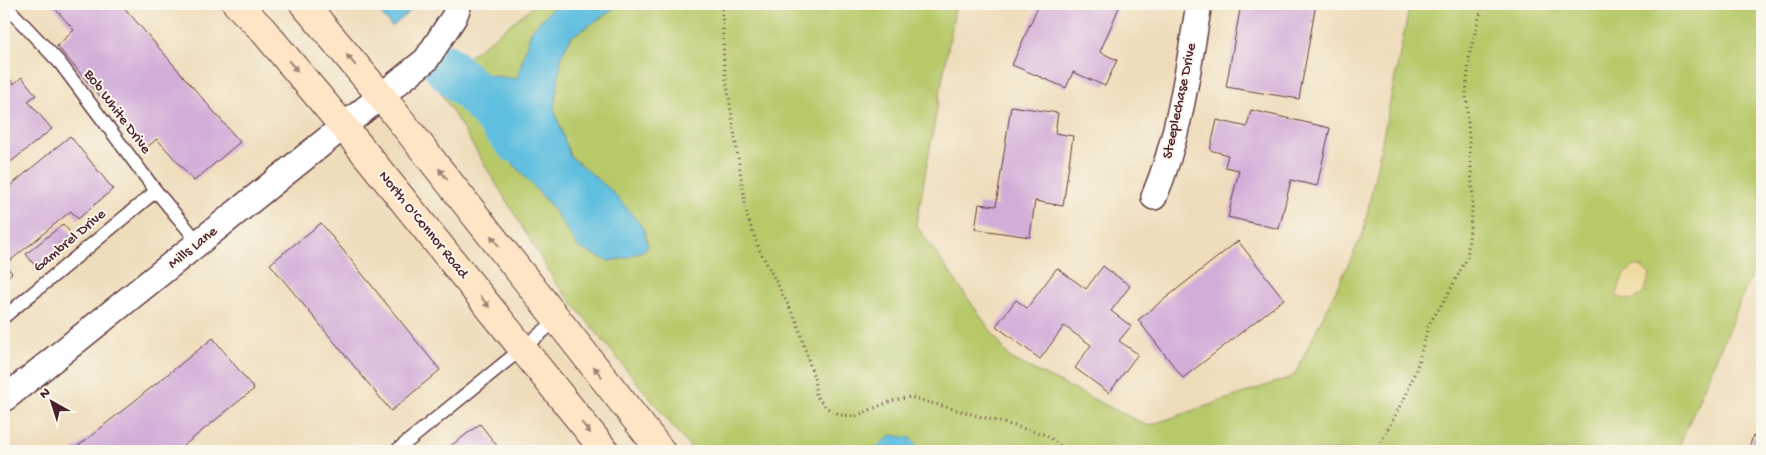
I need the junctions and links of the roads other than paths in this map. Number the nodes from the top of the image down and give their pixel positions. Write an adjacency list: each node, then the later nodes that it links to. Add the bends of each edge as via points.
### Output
1 (4, 4): 8 (lane, Bob White Drive, via 60,64)
2 (237, 4): 7 (main road, North O'Connor Road, one-way to 7)
3 (304, 4): 6 (main road, one-way to 3)
4 (459, 4): 6 (street, Mills Lane, via 426,60)
5 (1199, 4): 9 (street, Steeplechase Drive, via 1168,163)
6 (382, 97): 7 (street, Mills Lane); 12 (main road, one-way to 6)
7 (344, 127): 10 (street, Mills Lane); 13 (main road, North O'Connor Road, one-way to 13)
8 (156, 191): 10 (lane, Bob White Drive); 11 (lane, Gambrel Drive)
9 (1154, 197)
10 (199, 243): 14 (street, Mills Lane)
11 (4, 317)
12 (557, 320): 13 (lane); 17 (main road, one-way to 12)
13 (523, 349): 15 (lane); 16 (main road, North O'Connor Road, one-way to 16)
14 (4, 399)
15 (396, 451)
16 (605, 451)
17 (661, 451)

